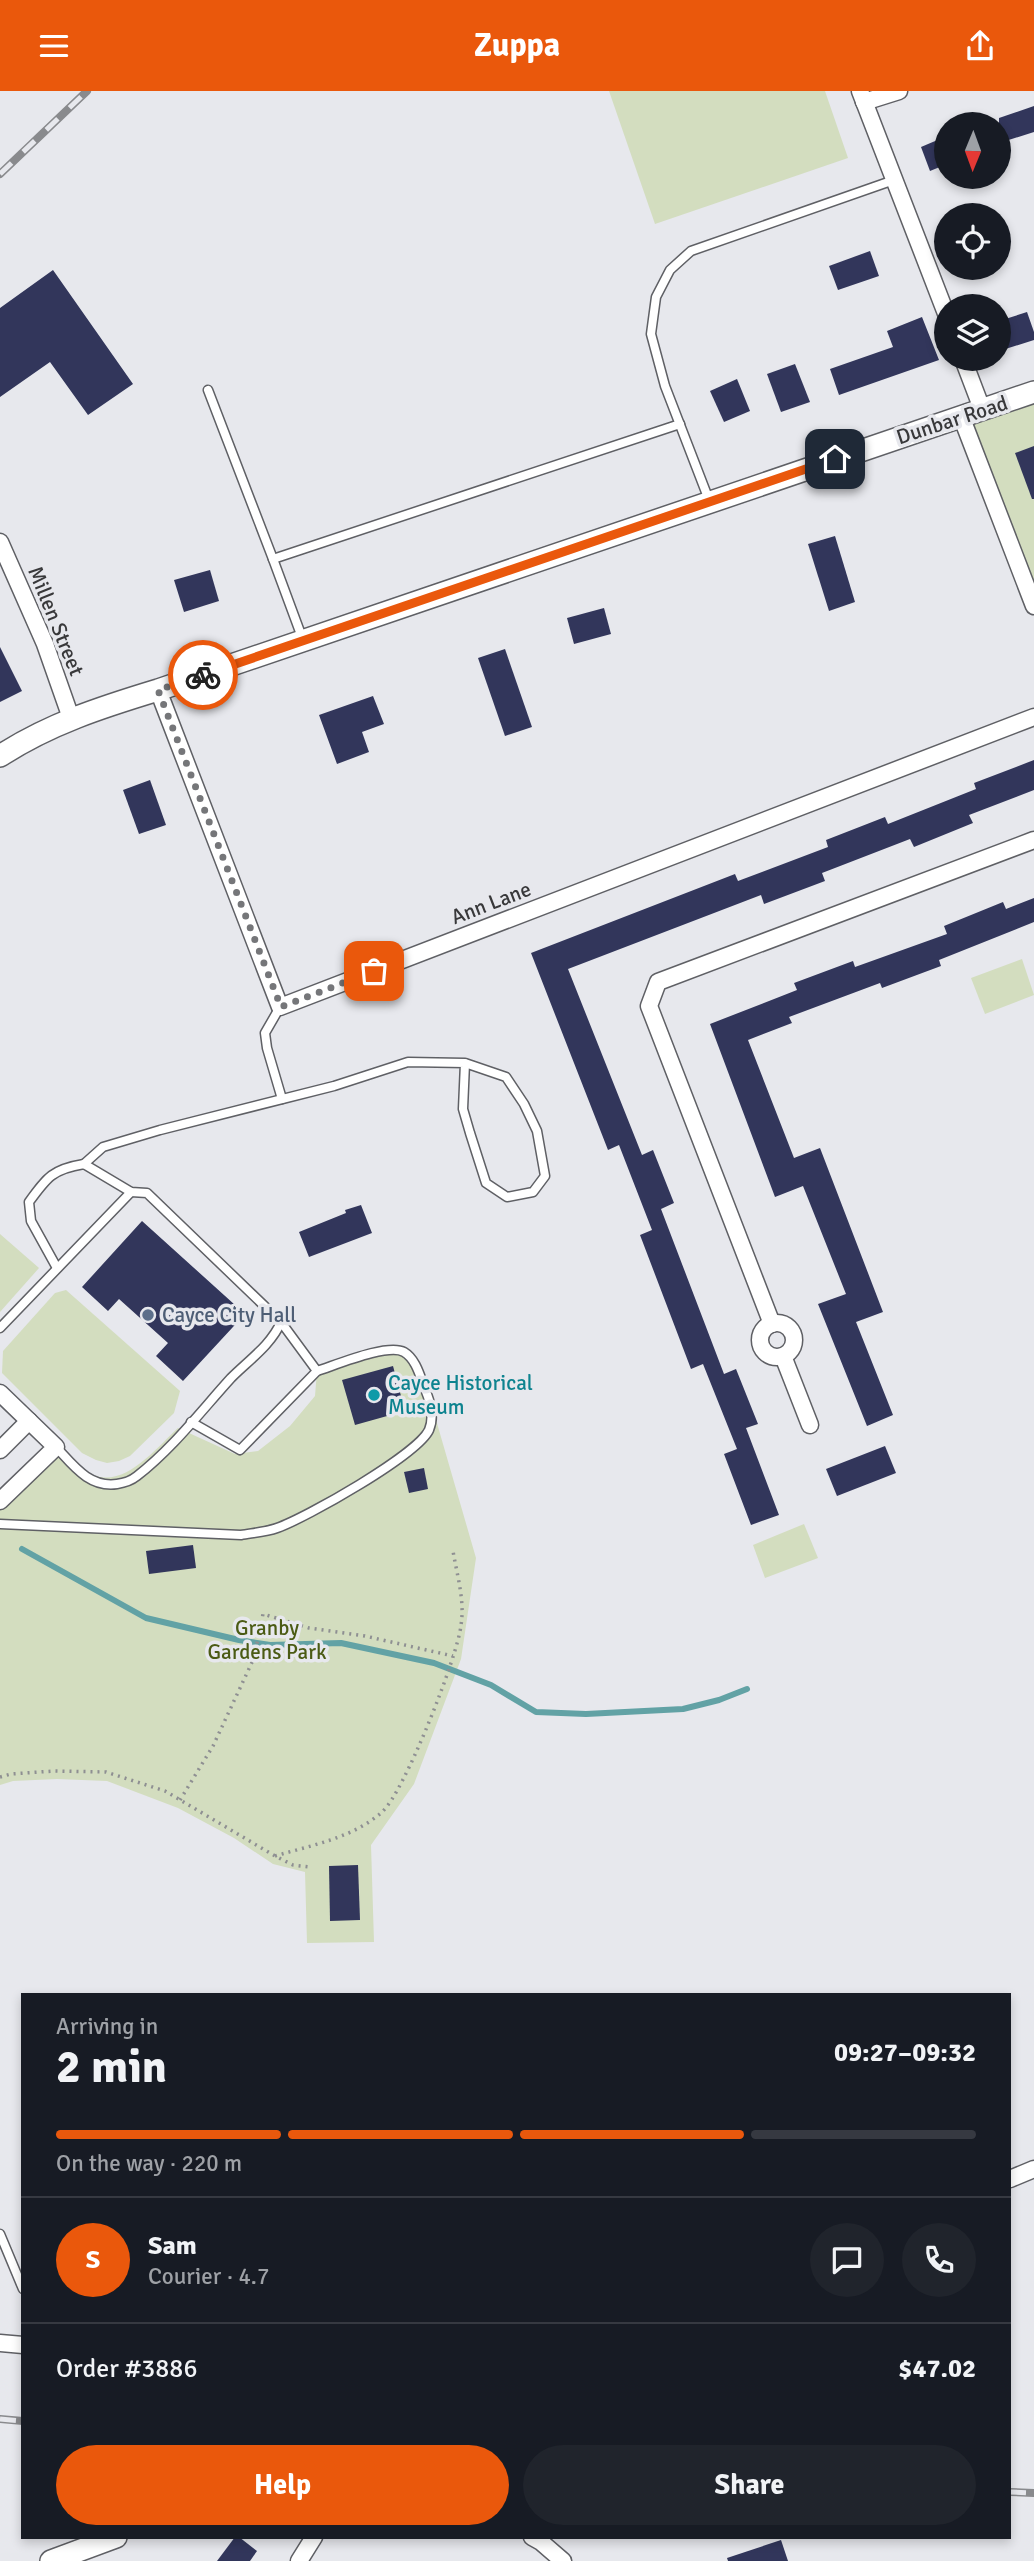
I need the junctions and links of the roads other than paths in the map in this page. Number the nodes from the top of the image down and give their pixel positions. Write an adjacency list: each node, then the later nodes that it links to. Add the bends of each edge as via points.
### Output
1 (899, 91): 2 (street)
2 (862, 97): 3 (street)
3 (894, 180): 4 (street); 10 (lane, via 691,251 670,270 656,297 651,334)
4 (938, 294)
5 (968, 371): 8 (street)
6 (208, 390): 13 (lane)
7 (1034, 392): 8 (street, Dunbar Road)
8 (982, 409): 9 (street, Dunbar Road)
9 (961, 416): 11 (street, Dunbar Road); 14 (street)
10 (680, 424): 11 (lane); 13 (lane)
11 (709, 502): 15 (street, Dunbar Road)
12 (0, 541): 17 (street, Millen Street)
13 (274, 559): 15 (lane)
14 (1034, 606)
15 (303, 641): 16 (street, Dunbar Road)
16 (158, 690): 17 (street, Dunbar Road); 21 (street)
17 (71, 717): 19 (street, Dunbar Road)
18 (1034, 717): 21 (street, Ann Lane)
19 (0, 756)
20 (1034, 840): 28 (street, via 658,982 649,1006)
21 (281, 1007): 23 (lane, via 265,1033)
22 (465, 1063): 22 (lane, via 506,1077 524,1104 537,1131 545,1176 533,1192 507,1197 486,1183 463,1109); 23 (lane, via 408,1062)
23 (282, 1099): 24 (lane, via 103,1147)
24 (84, 1164): 25 (lane); 26 (lane, via 62,1168 29,1202 31,1221)
25 (131, 1192): 26 (lane); 27 (lane, via 147,1193)
26 (57, 1268): 29 (lane)
27 (281, 1322): 31 (lane); 34 (lane, via 275,1335)
28 (772, 1324): 30 (street, via 784,1325 792,1332 791,1349); 30 (street, via 762,1330 760,1345 766,1354)
29 (0, 1328)
30 (783, 1356): 35 (street)
31 (317, 1371): 34 (lane, via 240,1450); 39 (lane, via 392,1348 405,1353 415,1363 432,1406 429,1430 395,1461 277,1528 240,1535)
32 (0, 1393): 33 (street)
33 (29, 1421): 36 (street); 37 (street)
34 (191, 1422): 36 (lane, via 134,1478 117,1484 87,1479)
35 (810, 1426)
36 (56, 1447): 38 (street)
37 (0, 1451)
38 (0, 1501)
39 (0, 1524)
40 (1034, 2169): 41 (street)
41 (1011, 2179)
42 (0, 2234): 43 (lane)
43 (21, 2284)
44 (0, 2343): 45 (street)
45 (21, 2345)
46 (111, 2539): 49 (street)
47 (313, 2539): 50 (street)
48 (535, 2539): 51 (street)
49 (51, 2561)
50 (299, 2561)
51 (563, 2561)

